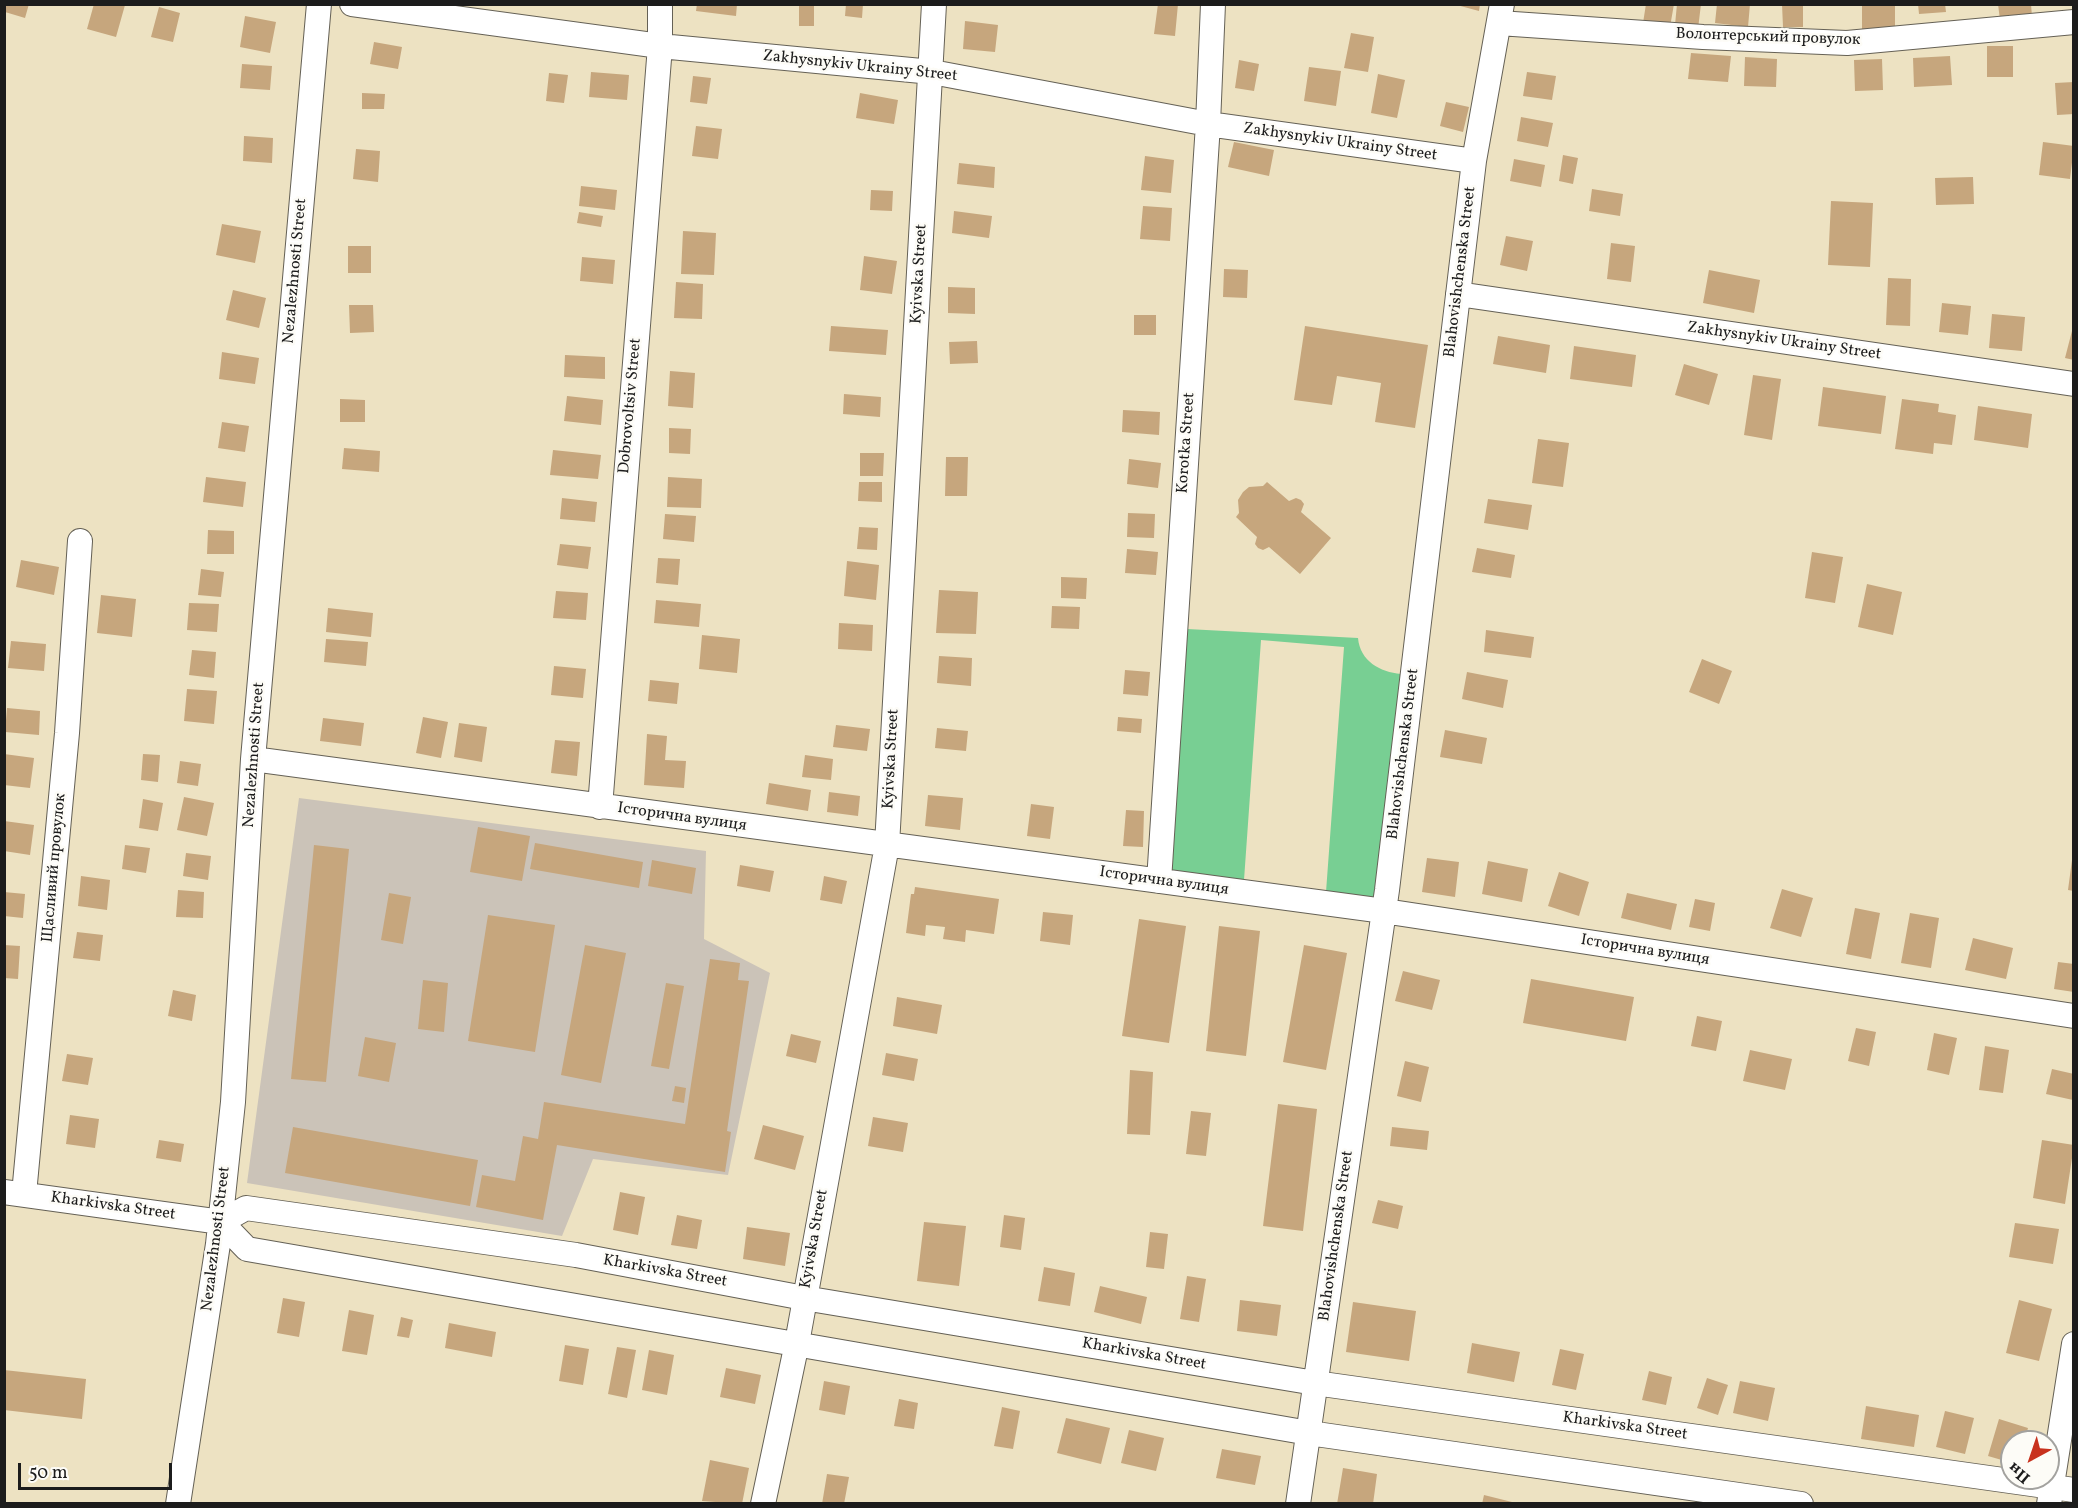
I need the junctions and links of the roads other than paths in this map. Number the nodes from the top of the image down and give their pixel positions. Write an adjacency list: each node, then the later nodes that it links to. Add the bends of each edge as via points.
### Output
1 (319, 4): 15 (street, Nezalezhnosti Street)
2 (352, 4): 8 (street, Zakhysnykiv Ukrainy Street)
3 (660, 4): 8 (street, Dobrovoltsiv Street)
4 (933, 4): 9 (street, Kyivska Street)
5 (1213, 4): 10 (street, Korotka Street)
6 (1500, 14): 7 (street, Волонтерський провулок, via 1703,37 1847,43); 11 (street, Blahovishchenska Street)
7 (2073, 22)
8 (660, 46): 9 (street, Zakhysnykiv Ukrainy Street); 16 (street, Dobrovoltsiv Street)
9 (932, 72): 10 (street, Zakhysnykiv Ukrainy Street); 17 (street, Kyivska Street)
10 (1208, 124): 11 (street, Zakhysnykiv Ukrainy Street); 18 (street, Korotka Street)
11 (1474, 161): 12 (street, Blahovishchenska Street)
12 (1458, 294): 13 (street, Zakhysnykiv Ukrainy Street); 19 (street, Blahovishchenska Street)
13 (2073, 384)
14 (80, 541): 21 (street, Щасливий провулок, via 67,733)
15 (253, 759): 16 (street, Історична вулиця); 22 (street, Nezalezhnosti Street, via 233,1102)
16 (600, 807): 17 (street, Історична вулиця)
17 (887, 845): 18 (street, Історична вулиця); 23 (street, Kyivska Street)
18 (1159, 881): 19 (street, Історична вулиця)
19 (1384, 911): 20 (street, Історична вулиця); 26 (street, Blahovishchenska Street)
20 (2073, 1016)
21 (14, 1193): 22 (street, Kharkivska Street)
22 (221, 1222): 23 (street, Kharkivska Street, via 246,1208 576,1256); 24 (street, via 247,1249); 29 (street, Nezalezhnosti Street)
23 (804, 1298): 24 (street, Kyivska Street); 26 (street, Kharkivska Street)
24 (797, 1343): 27 (street); 30 (street, Kyivska Street)
25 (2073, 1344): 28 (street)
26 (1315, 1383): 27 (street, Blahovishchenska Street); 28 (street, Kharkivska Street)
27 (1310, 1433): 31 (street, Blahovishchenska Street); 32 (street)
28 (2058, 1493)
29 (178, 1503)
30 (763, 1503)
31 (1298, 1503)
32 (1802, 1503)

